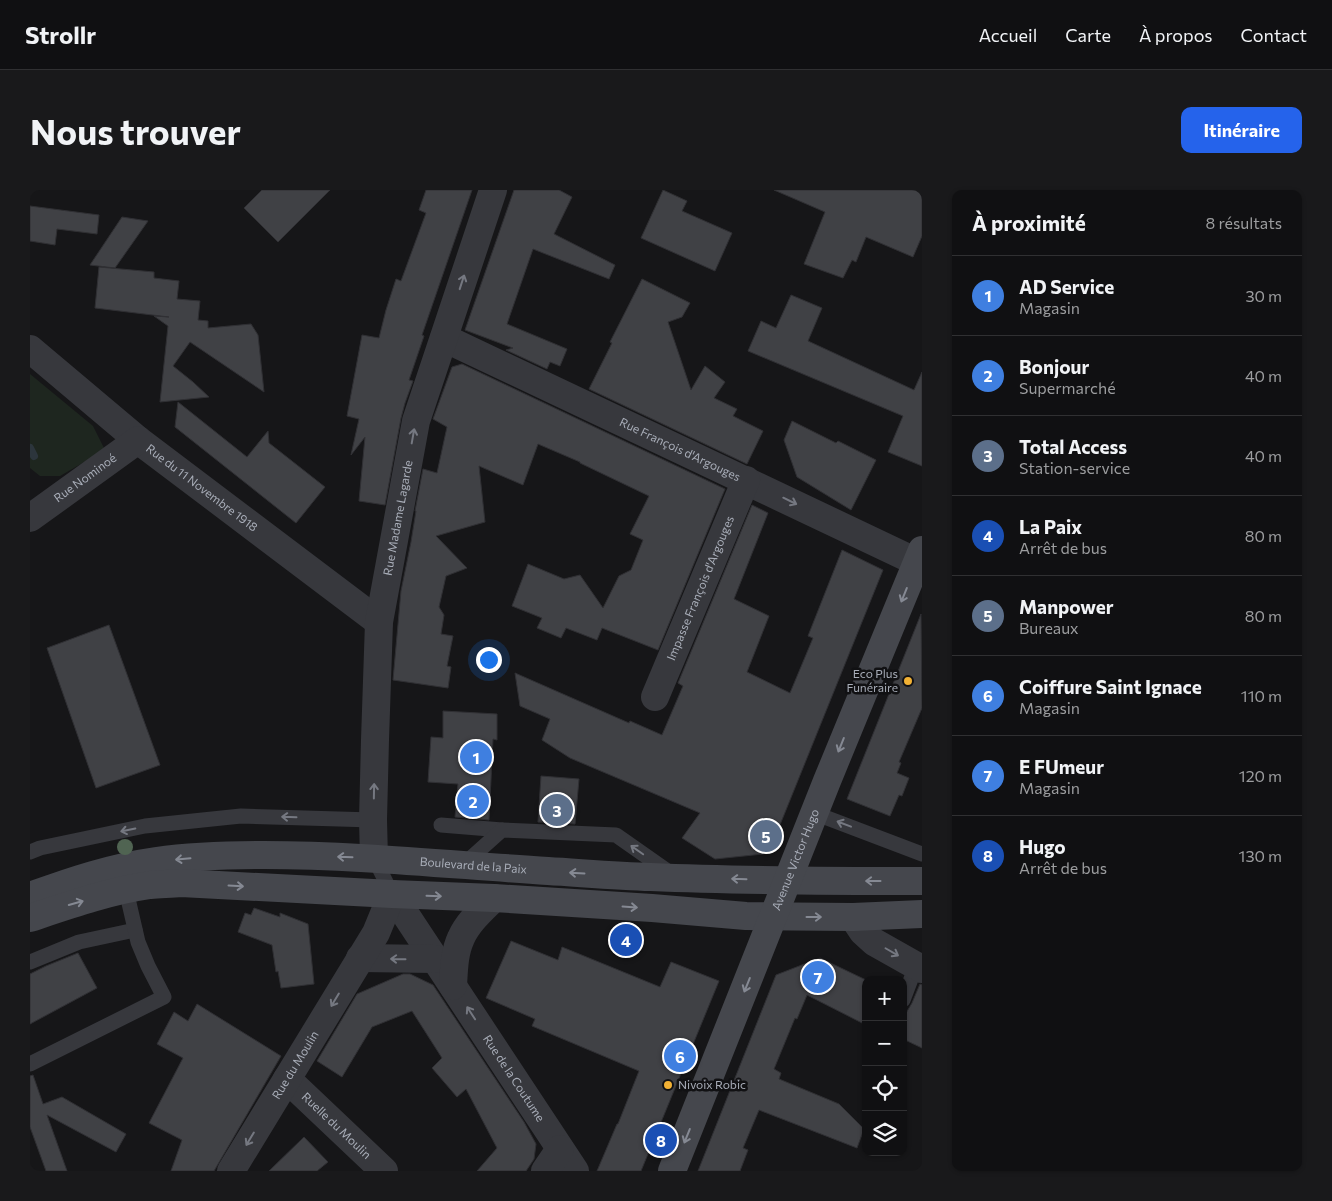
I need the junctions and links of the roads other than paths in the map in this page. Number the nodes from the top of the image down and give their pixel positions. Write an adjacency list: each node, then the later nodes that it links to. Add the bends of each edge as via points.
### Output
1 (493, 190): 2 (street, Rue Madame Lagarde, one-way to 1)
2 (444, 338): 5 (street, Rue François d'Argouges); 8 (street, Rue Madame Lagarde, one-way to 2, via 416,421)
3 (30, 349): 4 (street, Rue du 11 Novembre 1918)
4 (138, 440): 6 (street, Rue Nominoé); 8 (street, Rue du 11 Novembre 1918)
5 (746, 480): 7 (street, Rue François d'Argouges, one-way to 7); 9 (street, Impasse François d'Argouges)
6 (33, 511)
7 (920, 556): 10 (main road, Avenue Victor Hugo, one-way to 10)
8 (379, 622): 11 (street, Rue Madame Lagarde, one-way to 8)
9 (655, 697)
10 (814, 813): 15 (lane, one-way to 10); 19 (main road, Avenue Victor Hugo)
11 (373, 820): 14 (lane, one-way to 14, via 241,816 145,826); 16 (street, Rue Madame Lagarde)
12 (440, 825): 13 (lane)
13 (502, 830): 17 (lane); 18 (lane, one-way to 13, via 616,835)
14 (30, 852)
15 (922, 854)
16 (374, 858): 17 (main road, Boulevard de la Paix); 22 (lane); 23 (main road, Boulevard de la Paix, one-way to 23, via 217,856 156,861 112,870)
17 (463, 866): 18 (main road, Boulevard de la Paix, one-way to 17)
18 (677, 878): 19 (main road, Boulevard de la Paix, one-way to 18)
19 (788, 881): 20 (main road, Boulevard de la Paix, one-way to 19); 26 (main road, Avenue Victor Hugo)
20 (922, 881)
21 (126, 890): 22 (main road, one-way to 22, via 181,883); 28 (main road, one-way to 21); 29 (lane)
22 (392, 894): 24 (main road, one-way to 24); 30 (street, Rue du Moulin, via 376,933); 31 (street, Rue de la Coutume)
23 (30, 896)
24 (494, 898): 26 (main road, one-way to 26); 34 (street, via 460,940)
25 (922, 914): 27 (main road)
26 (774, 917): 27 (main road, one-way to 27); 41 (main road, Avenue Victor Hugo, one-way to 41)
27 (853, 917): 33 (street, one-way to 33, via 874,942)
28 (30, 918)
29 (135, 930): 32 (lane, via 79,942); 36 (lane, via 164,997)
30 (360, 958): 31 (street, one-way to 30); 37 (street, Rue du Moulin, one-way to 37)
31 (435, 959): 34 (street, Rue de la Coutume)
32 (30, 962)
33 (919, 968): 35 (lane)
34 (452, 986): 38 (street, Rue de la Coutume, one-way to 34)
35 (907, 992)
36 (30, 1064)
37 (287, 1079): 39 (street, Rue du Moulin, one-way to 39); 40 (street, Ruelle du Moulin)
38 (560, 1164)
39 (231, 1171)
40 (384, 1171)
41 (672, 1171)

